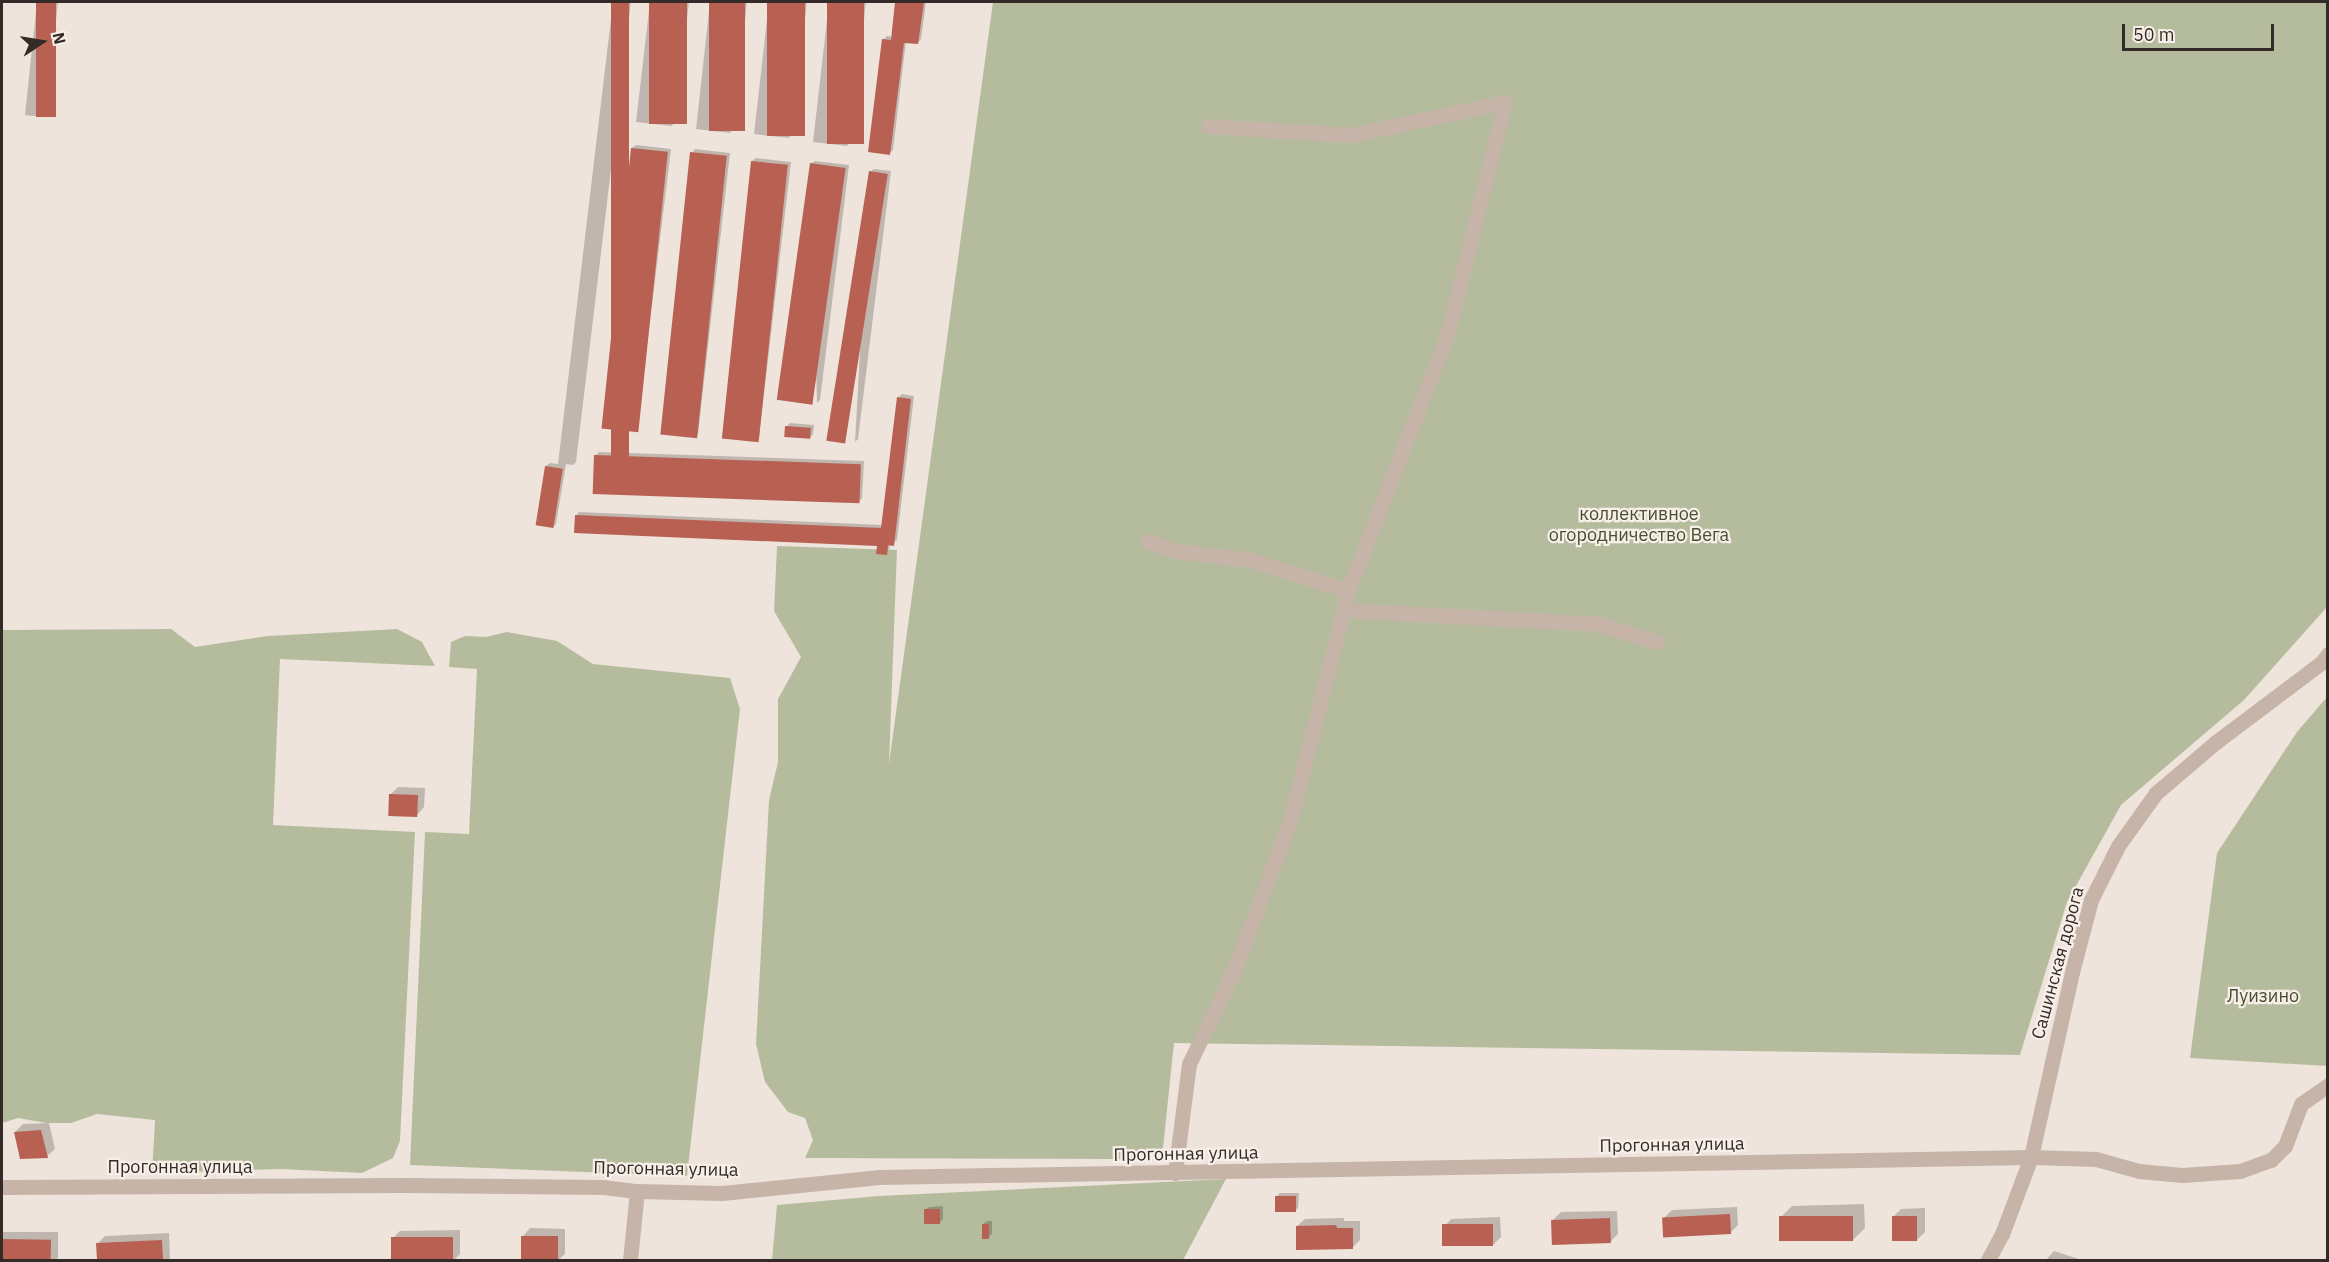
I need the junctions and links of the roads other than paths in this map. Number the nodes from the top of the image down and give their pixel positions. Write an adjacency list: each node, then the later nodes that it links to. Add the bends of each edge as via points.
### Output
1 (1208, 126): 3 (street, via 1352,135 1505,102 1448,336)
2 (1148, 542): 3 (street, via 1176,551 1251,560)
3 (1348, 591): 4 (street)
4 (1343, 610): 5 (street, via 1599,624); 9 (street, via 1290,821 1234,968 1189,1064)
5 (1657, 642)
6 (2328, 654): 8 (street, Сашинская дорога, via 2156,793 2118,846 2091,900)
7 (2328, 1085): 8 (street, Прогонная улица, via 2301,1104 2285,1146 2271,1160 2240,1171 2182,1175 2139,1171 2096,1159)
8 (2031, 1157): 9 (street, Прогонная улица); 13 (street, Сашинская дорога)
9 (1175, 1173): 11 (street, Прогонная улица, via 879,1177 722,1193)
10 (2, 1187): 11 (street, Прогонная улица, via 428,1185 603,1187)
11 (637, 1191): 12 (street)
12 (630, 1260)
13 (1988, 1260)

